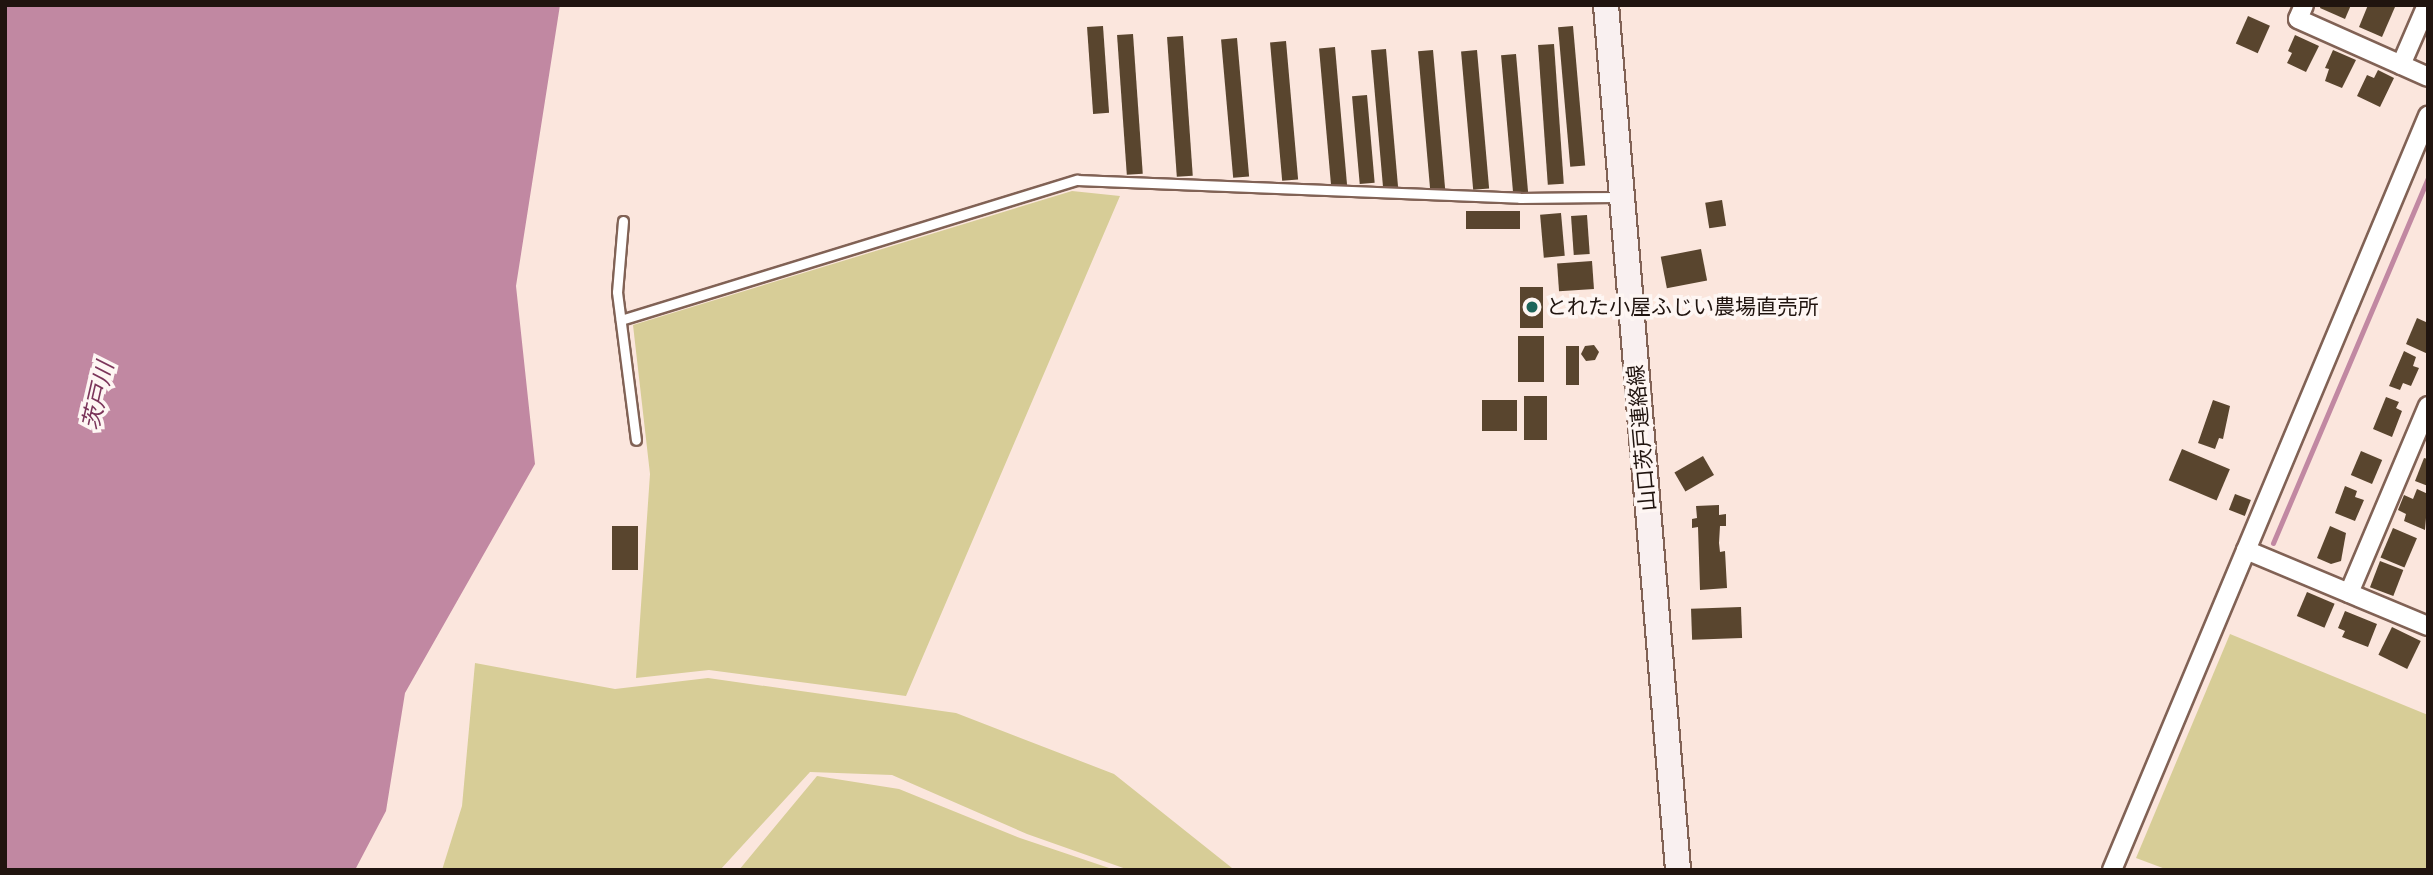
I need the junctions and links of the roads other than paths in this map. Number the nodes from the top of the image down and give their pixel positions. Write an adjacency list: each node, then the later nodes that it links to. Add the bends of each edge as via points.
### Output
1 (1606, 5): 7 (street, 山口茨戸連絡線)
2 (2304, 5): 4 (street, via 2298,19)
3 (2427, 5): 4 (street)
4 (2401, 65): 5 (street)
5 (2428, 76)
6 (2428, 116): 12 (street)
7 (1621, 197): 9 (lane, via 1520,198 1077,180); 15 (street, 山口茨戸連絡線)
8 (623, 220): 9 (lane, via 617,292)
9 (621, 320): 11 (lane)
10 (2428, 407): 13 (street)
11 (636, 440)
12 (2246, 550): 13 (street); 16 (street)
13 (2349, 593): 14 (street)
14 (2428, 626)
15 (1678, 870)
16 (2112, 870)

